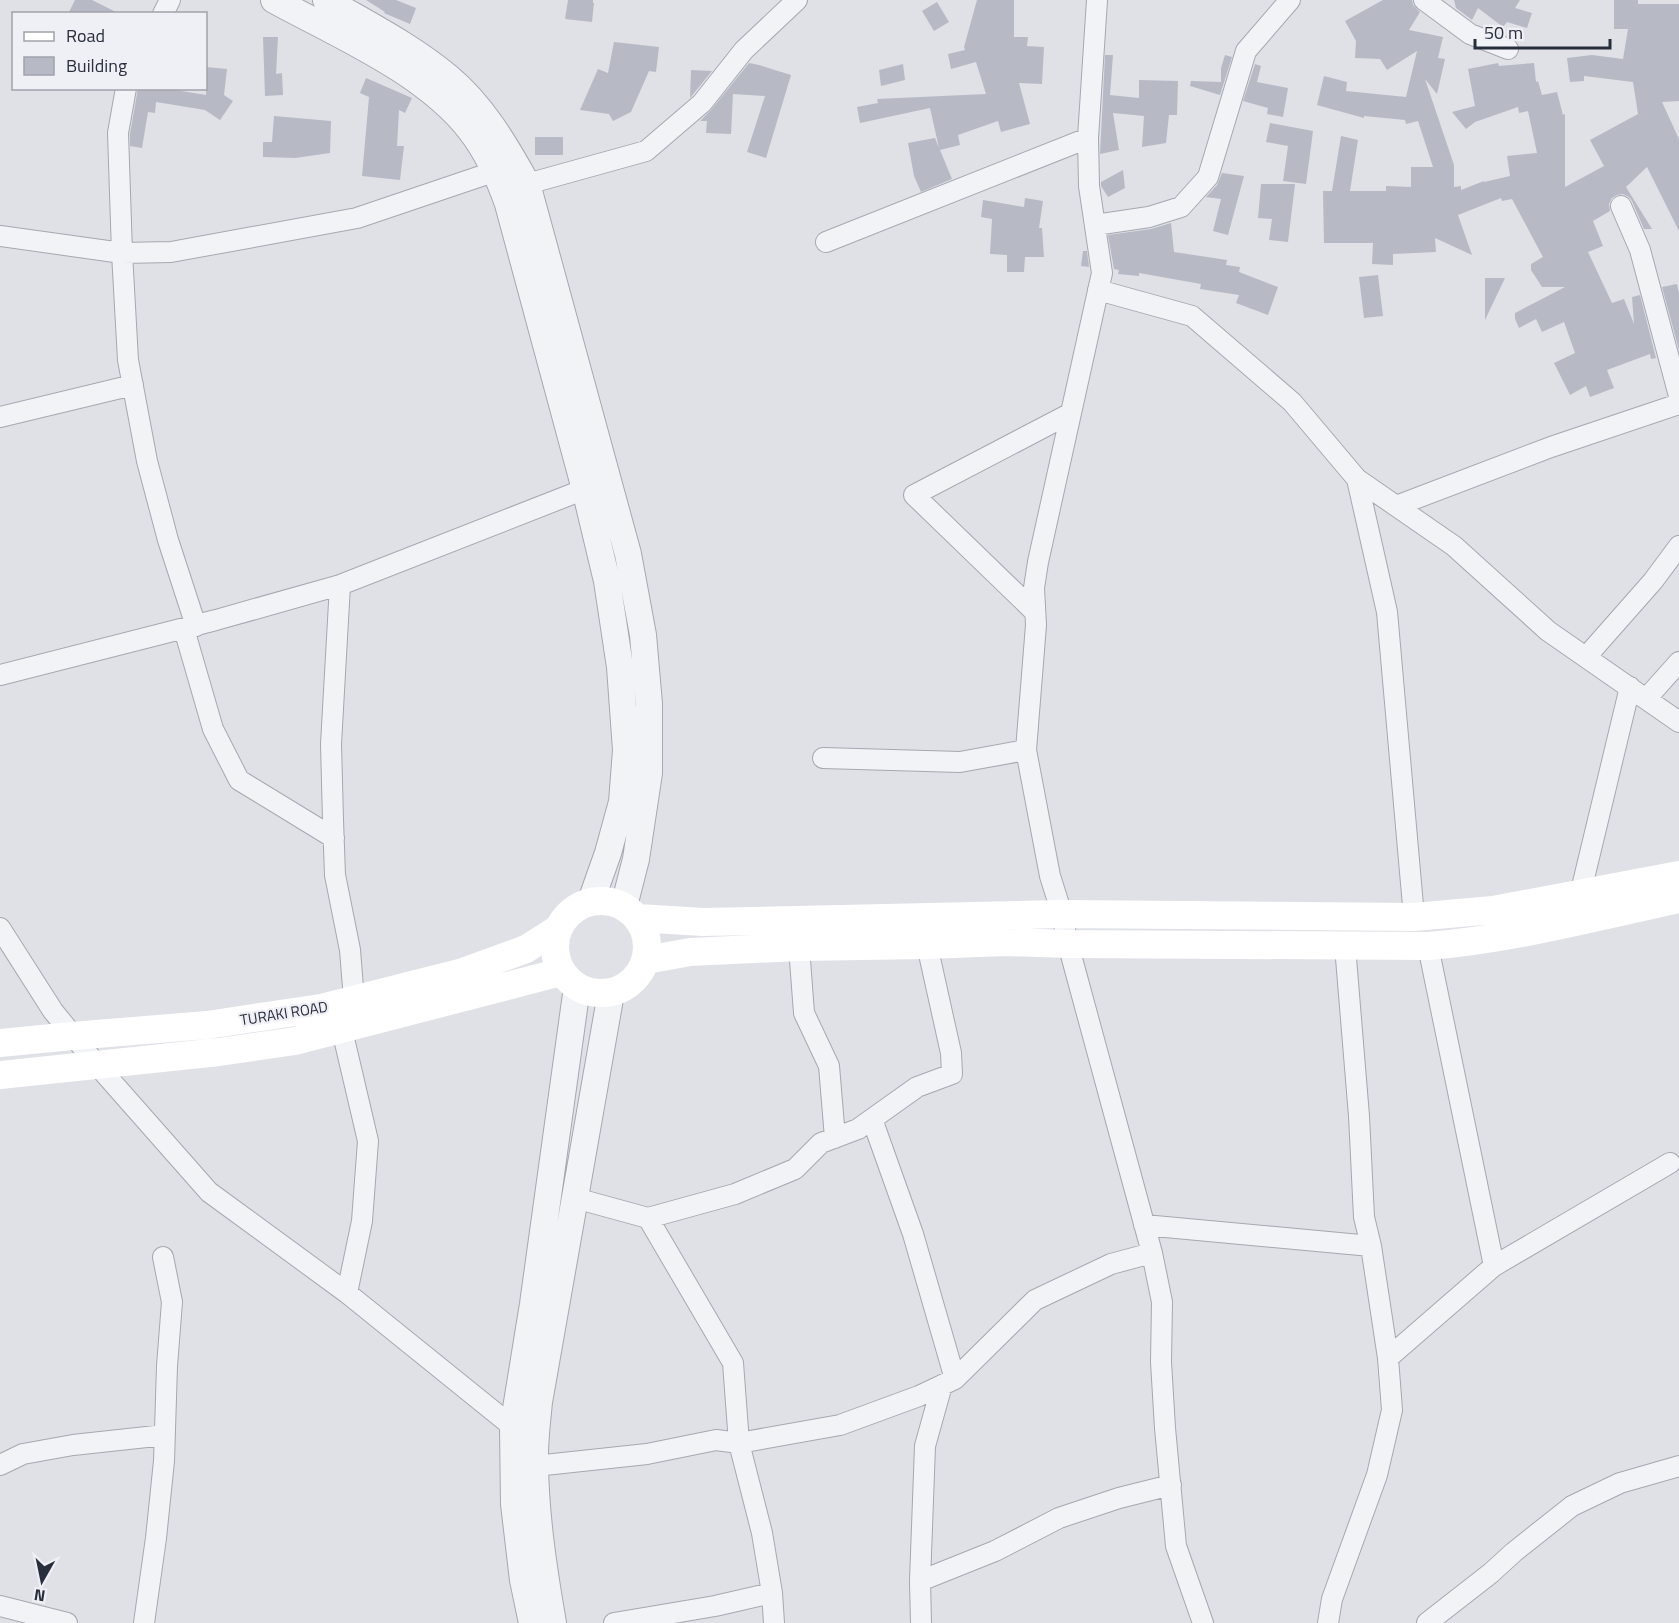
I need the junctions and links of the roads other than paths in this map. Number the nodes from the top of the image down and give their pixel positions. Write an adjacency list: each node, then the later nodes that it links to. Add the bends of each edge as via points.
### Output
1 (274, 0): 10 (street, via 384,59 421,84 470,130)
2 (326, 0): 11 (street, via 448,77 480,109)
3 (797, 0): 11 (street, via 744,50 702,103 646,150)
4 (1097, 0): 9 (street)
5 (1290, 0): 13 (street, via 1246,51 1208,177 1181,207 1149,218)
6 (1424, 0): 7 (street, via 1470,34)
7 (1508, 49)
8 (126, 90): 16 (street, via 118,133)
9 (1088, 138): 13 (street); 15 (street)
10 (496, 171): 16 (street, via 357,218 171,252); 24 (street)
11 (527, 184): 43 (street, via 625,543 643,635 649,773)
12 (1622, 206): 19 (street, via 1640,250)
13 (1095, 225): 17 (street, via 1102,273)
14 (0, 236): 16 (street)
15 (826, 242)
16 (122, 253): 18 (street)
17 (1098, 290): 21 (street); 23 (street, via 1192,316 1292,402)
18 (133, 385): 22 (street); 29 (street, via 150,473)
19 (1679, 396)
20 (1679, 404): 25 (street)
21 (1071, 413): 28 (street, via 1038,562); 28 (street, via 914,495)
22 (0, 417)
23 (1357, 479): 25 (street); 45 (street, via 1387,612)
24 (585, 489): 27 (street); 42 (street, via 607,581 620,667 626,750 622,802)
25 (1396, 506): 30 (street, via 1454,546 1548,631)
26 (1679, 546): 30 (street)
27 (340, 585): 29 (street); 38 (street, via 331,744)
28 (1035, 612): 36 (street)
29 (190, 627): 32 (street); 38 (street, via 213,729 239,780)
30 (1586, 657): 33 (street)
31 (1679, 662): 34 (street)
32 (0, 675)
33 (1630, 687): 34 (street); 40 (street)
34 (1646, 699): 35 (street)
35 (1679, 722)
36 (1026, 750): 37 (street, via 960,762); 44 (street, via 1050,876)
37 (823, 758)
38 (333, 838): 56 (street)
39 (1679, 875): 40 (main road)
40 (1580, 895): 45 (main road, via 1492,910)
41 (1679, 900): 51 (main road, via 1512,935)
42 (591, 901): 43 (main road); 47 (main road, via 569,911)
43 (631, 912): 44 (main road, via 703,922); 53 (main road, via 647,938)
44 (1062, 914): 45 (main road); 48 (street)
45 (1414, 917)
46 (0, 928): 58 (street)
47 (556, 930): 54 (main road, via 553,952); 56 (main road, TURAKI ROAD, via 526,949 463,972)
48 (1068, 944): 49 (main road); 50 (main road); 67 (street)
49 (927, 945): 52 (main road); 62 (street, via 951,1053 952,1074 916,1088)
50 (1345, 946): 51 (main road); 68 (street, via 1364,1217)
51 (1428, 946): 71 (street)
52 (799, 947): 53 (main road, via 690,952); 63 (street, via 804,1013 830,1066)
53 (646, 960): 55 (main road, via 633,981)
54 (569, 980): 55 (main road, via 593,993); 57 (main road); 75 (street, via 533,1304)
55 (611, 993): 65 (street)
56 (354, 1000): 58 (main road, TURAKI ROAD, via 207,1025)
57 (342, 1030): 60 (main road, via 219,1052); 72 (street, via 369,1141 362,1221)
58 (72, 1036): 59 (main road, TURAKI ROAD); 60 (street)
59 (0, 1043)
60 (96, 1065): 61 (main road); 72 (street, via 209,1192)
61 (0, 1076)
62 (872, 1119): 63 (street); 74 (street, via 914,1234)
63 (835, 1138): 66 (street, via 821,1143 795,1169 735,1194)
64 (1670, 1163): 71 (street)
65 (575, 1198): 66 (street); 79 (street, via 539,1401)
66 (648, 1218): 77 (street, via 733,1363)
67 (1144, 1225): 68 (street); 69 (street)
68 (1371, 1246): 73 (street)
69 (1152, 1253): 74 (street, via 1111,1264 1035,1300); 81 (street, via 1162,1302 1162,1373)
70 (164, 1257): 76 (street, via 172,1302)
71 (1494, 1266): 73 (street)
72 (347, 1293): 75 (street)
73 (1388, 1358): 93 (street, via 1392,1410 1377,1475 1332,1599)
74 (949, 1382): 77 (street, via 840,1425); 82 (street, via 925,1446)
75 (513, 1427): 87 (street, via 514,1504)
76 (165, 1435): 78 (street, via 23,1454); 86 (street)
77 (739, 1443): 79 (street, via 716,1440 647,1454); 83 (street, via 762,1533)
78 (0, 1465)
79 (535, 1466): 88 (street, via 543,1563)
80 (1679, 1466): 94 (street, via 1620,1483 1572,1506)
81 (1171, 1485): 82 (street, via 1059,1518 995,1551); 92 (street, via 1176,1546)
82 (920, 1581): 91 (street)
83 (772, 1593): 89 (street); 90 (street)
84 (0, 1606): 85 (street)
85 (67, 1623)
86 (144, 1623)
87 (532, 1623)
88 (553, 1623)
89 (614, 1623)
90 (774, 1623)
91 (921, 1623)
92 (1203, 1623)
93 (1328, 1623)
94 (1427, 1623)

